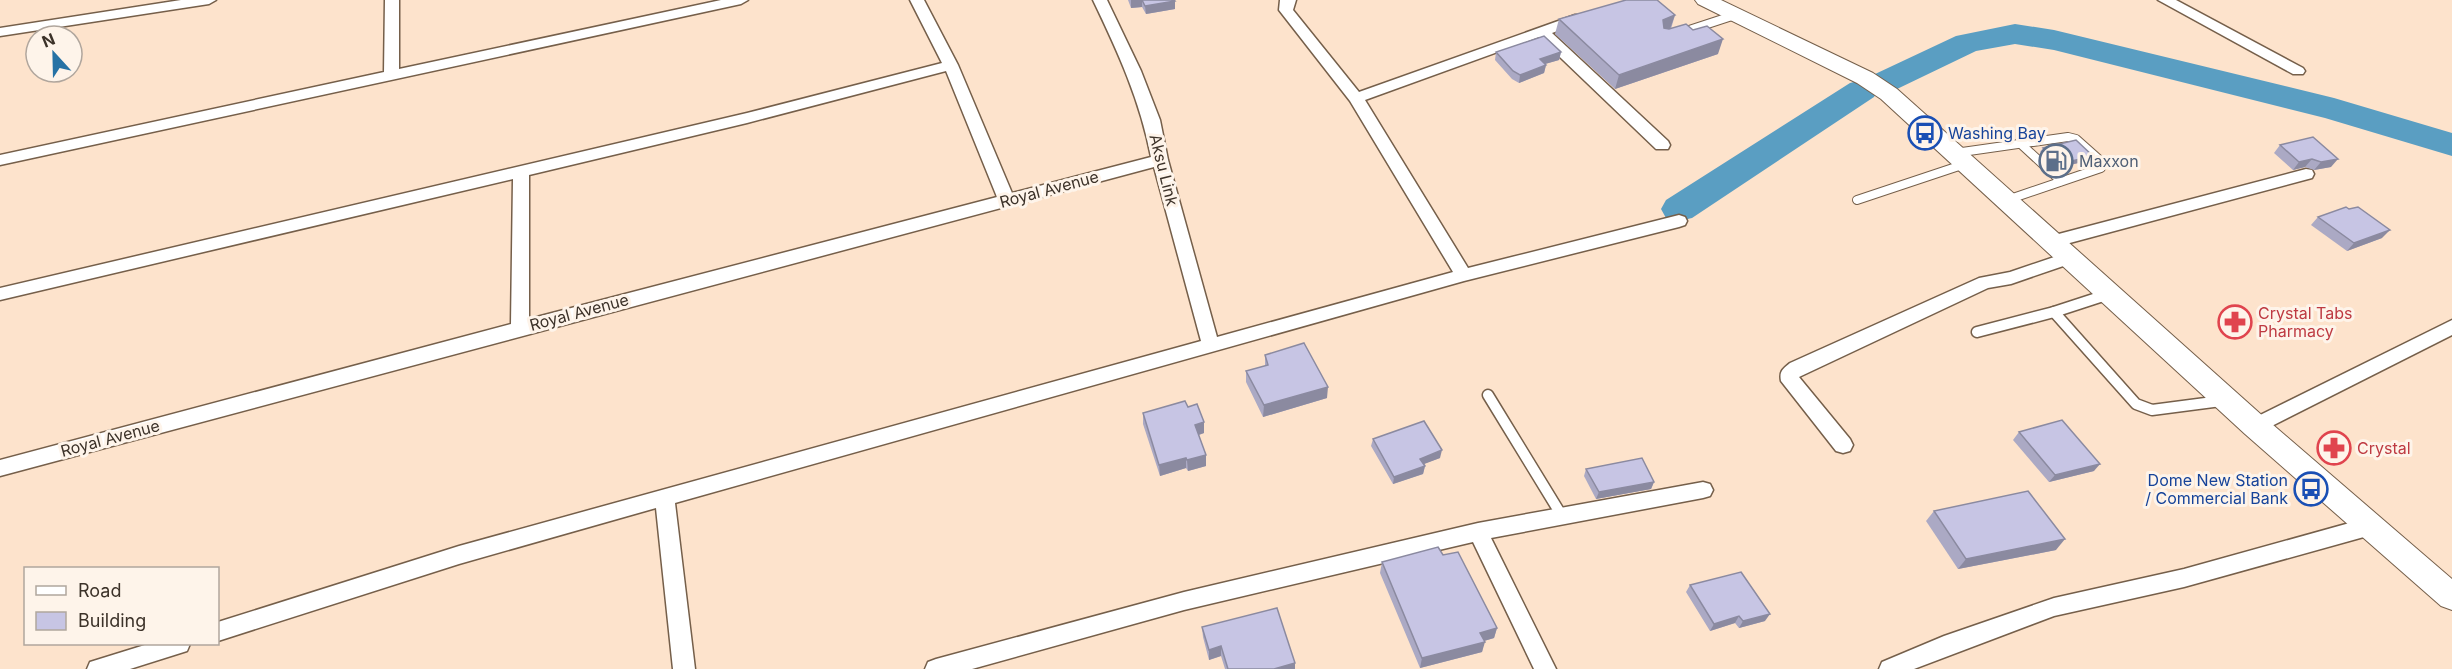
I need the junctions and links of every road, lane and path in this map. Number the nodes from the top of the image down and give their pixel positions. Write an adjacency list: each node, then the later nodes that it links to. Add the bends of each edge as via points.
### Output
1 (209, 0): 9 (street)
2 (392, 0): 17 (street)
3 (741, 0): 17 (street)
4 (918, 0): 15 (street)
5 (1100, 0): 23 (street, Aksu Link, via 1141,88)
6 (1286, 0): 18 (street, via 1286,10)
7 (1705, 0): 11 (main road)
8 (2165, 0): 16 (street)
9 (189, 2): 12 (street)
10 (1596, 12): 13 (street)
11 (1735, 15): 14 (lane); 21 (main road, via 1865,78)
12 (0, 32)
13 (1542, 32): 18 (street); 19 (street)
14 (1673, 35)
15 (951, 65): 24 (street); 28 (street)
16 (2298, 70)
17 (391, 76): 22 (street)
18 (1356, 98): 32 (street)
19 (1662, 145)
20 (2022, 145): 21 (lane); 26 (lane); 26 (lane, via 2072,137 2103,163 2101,168)
21 (1961, 158): 27 (lane); 29 (main road)
22 (0, 160)
23 (1160, 160): 28 (street, Royal Avenue); 39 (street, Aksu Link)
24 (520, 171): 33 (street); 37 (street)
25 (2306, 174): 31 (street)
26 (2061, 181): 29 (lane)
27 (1857, 200)
28 (1007, 201): 37 (street, Royal Avenue)
29 (2006, 201): 31 (main road)
30 (1679, 221): 32 (street)
31 (2060, 250): 34 (main road); 43 (street, via 2010,278 1985,282 1789,374 1790,381)
32 (1464, 275): 39 (street)
33 (0, 294)
34 (2109, 294): 35 (lane); 41 (main road)
35 (2054, 312): 38 (lane); 41 (lane, via 2144,409)
36 (2452, 327): 42 (street)
37 (520, 328): 44 (street, Royal Avenue)
38 (1977, 332)
39 (1211, 346): 46 (street)
40 (1488, 395): 47 (lane)
41 (2227, 400): 42 (main road)
42 (2255, 426): 48 (main road)
43 (1843, 445)
44 (0, 468)
45 (1702, 490): 47 (street)
46 (665, 499): 51 (street, via 459,555); 54 (street)
47 (1562, 516): 49 (street)
48 (2371, 526): 50 (main road); 57 (street, via 2184,578 2054,608)
49 (1478, 532): 55 (street, via 1184,601); 56 (street)
50 (2452, 597)
51 (219, 631)
52 (176, 645): 53 (street)
53 (98, 669)
54 (684, 669)
55 (936, 669)
56 (1545, 669)
57 (1890, 669)

